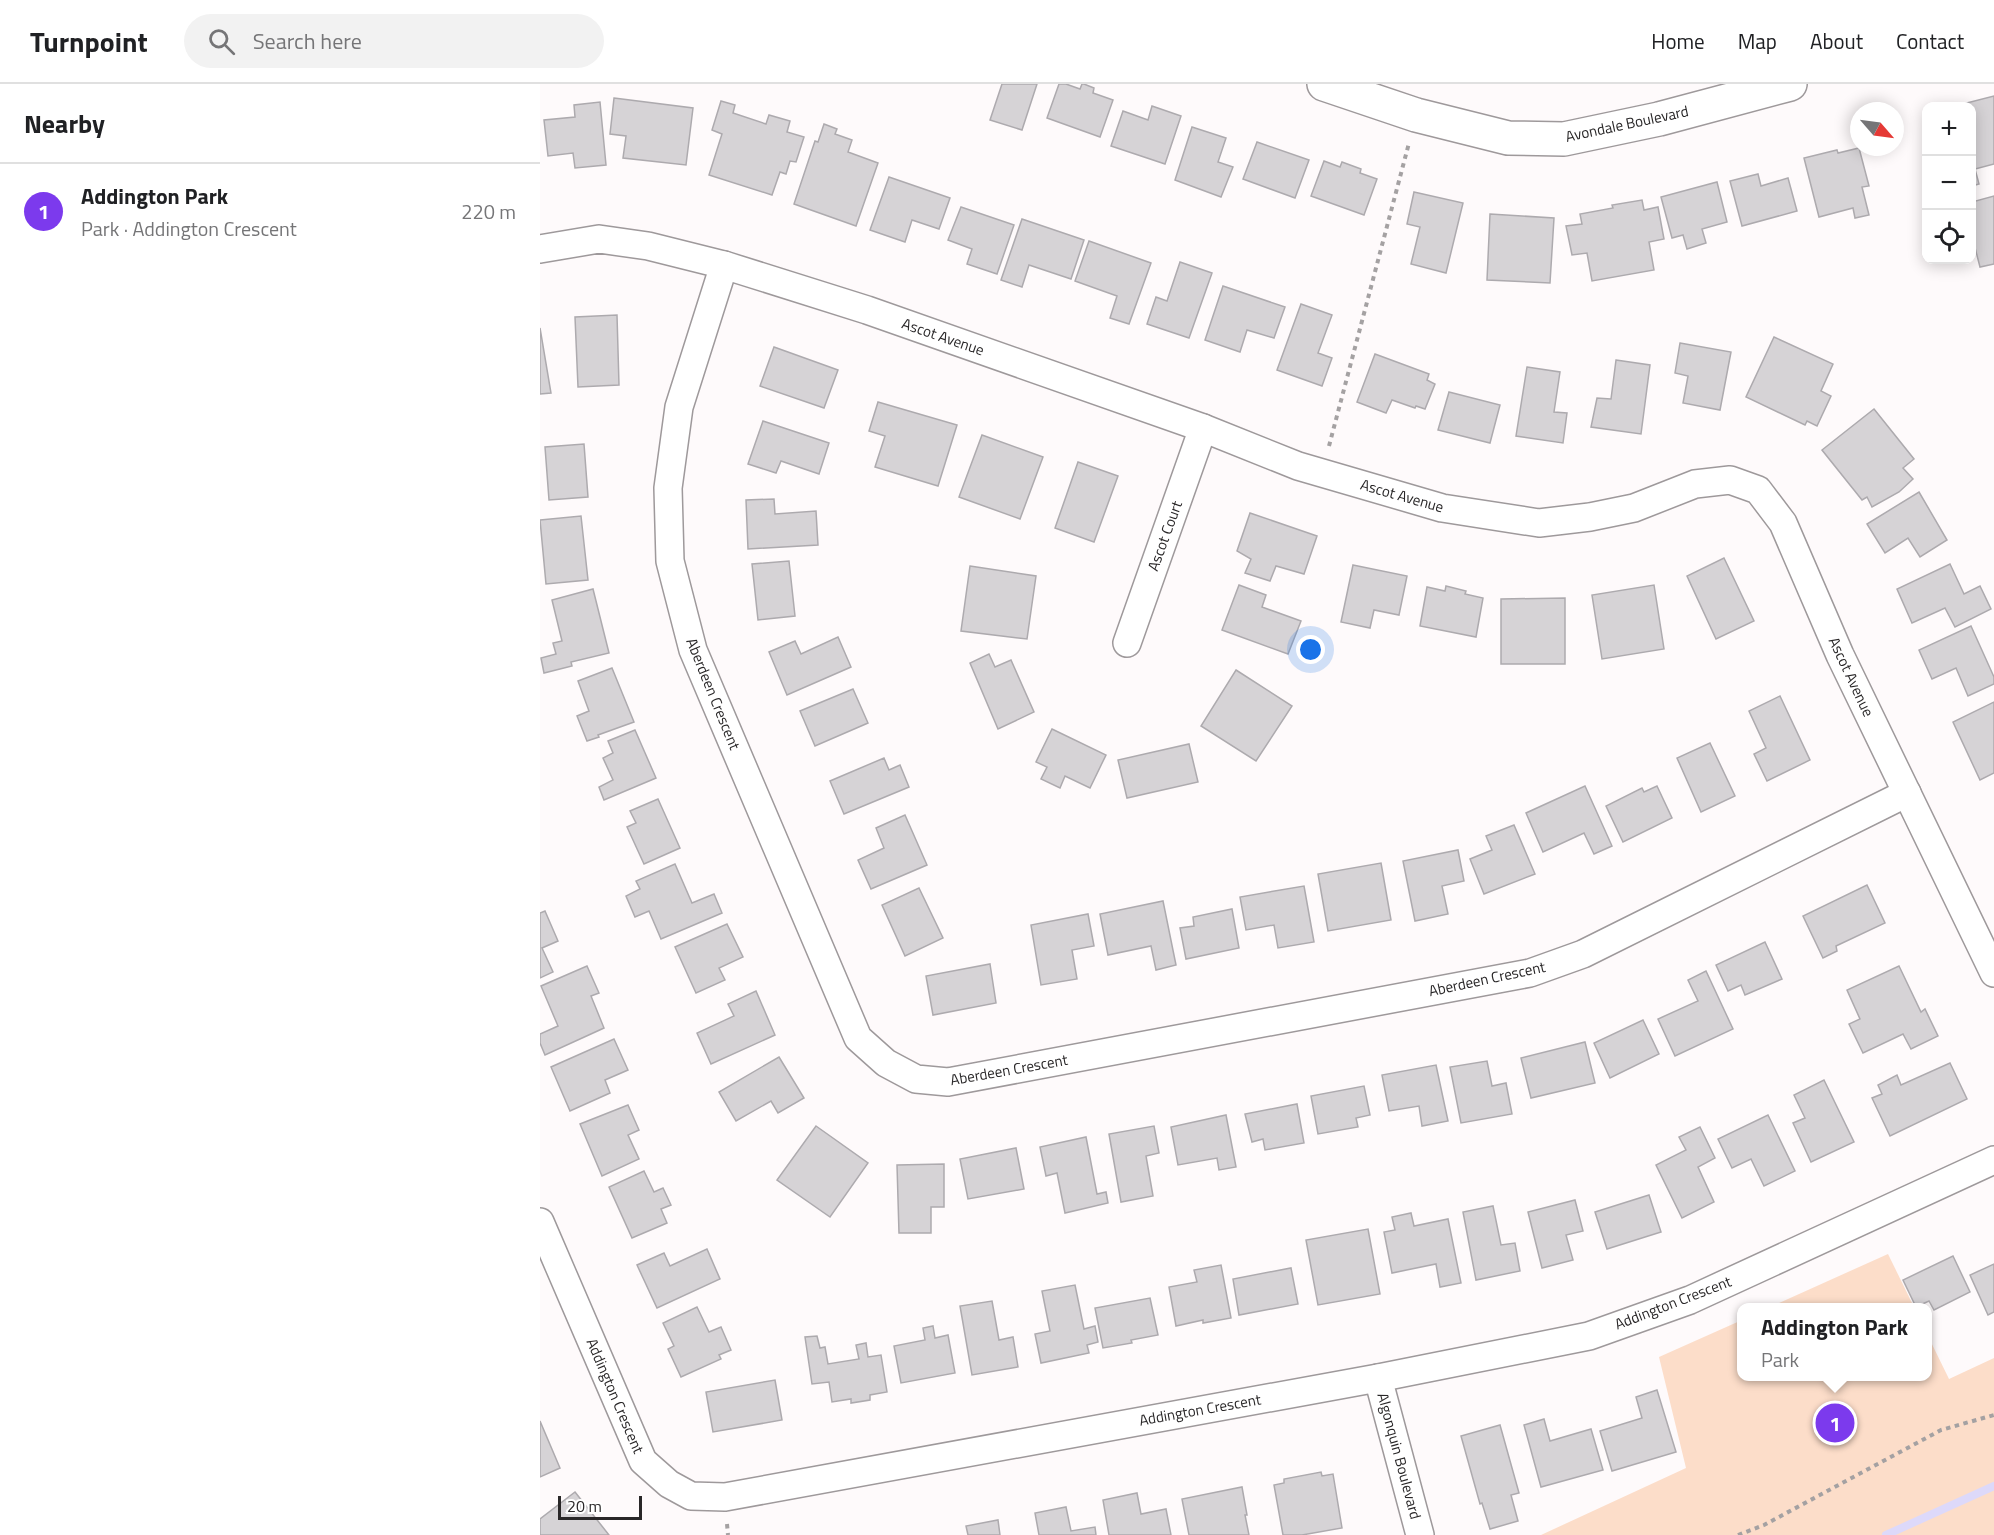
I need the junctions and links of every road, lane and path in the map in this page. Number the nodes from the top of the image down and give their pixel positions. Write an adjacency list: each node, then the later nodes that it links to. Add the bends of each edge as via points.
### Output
1 (1324, 84): 3 (street, Avondale Boulevard)
2 (1790, 84): 3 (street, Avondale Boulevard, via 1659,119 1564,139 1508,138)
3 (1416, 115): 7 (path)
4 (540, 249): 5 (street, Ascot Avenue, via 599,239 648,246)
5 (724, 265): 6 (street, Ascot Avenue, via 867,310); 9 (street, Aberdeen Crescent, via 679,407 668,488 670,561 693,650 858,1038 886,1063 916,1079 948,1082 1530,973 1584,954)
6 (1203, 428): 7 (street, Ascot Avenue); 8 (street, Ascot Court)
7 (1322, 473): 9 (street, Ascot Avenue, via 1442,508 1539,523 1590,518 1634,508 1695,484 1730,480 1758,490 1783,523 1840,655)
8 (1127, 644)
9 (1907, 793): 10 (street, Ascot Avenue)
10 (1994, 973)
11 (1994, 1160): 13 (street, Addington Crescent, via 1690,1300 1589,1336)
12 (540, 1222): 13 (street, Addington Crescent, via 643,1461 669,1484 691,1496 725,1497)
13 (1378, 1378): 15 (street, Algonquin Boulevard)
14 (1994, 1415): 16 (path, via 1941,1430 1764,1525)
15 (1420, 1535)
16 (1738, 1535)

